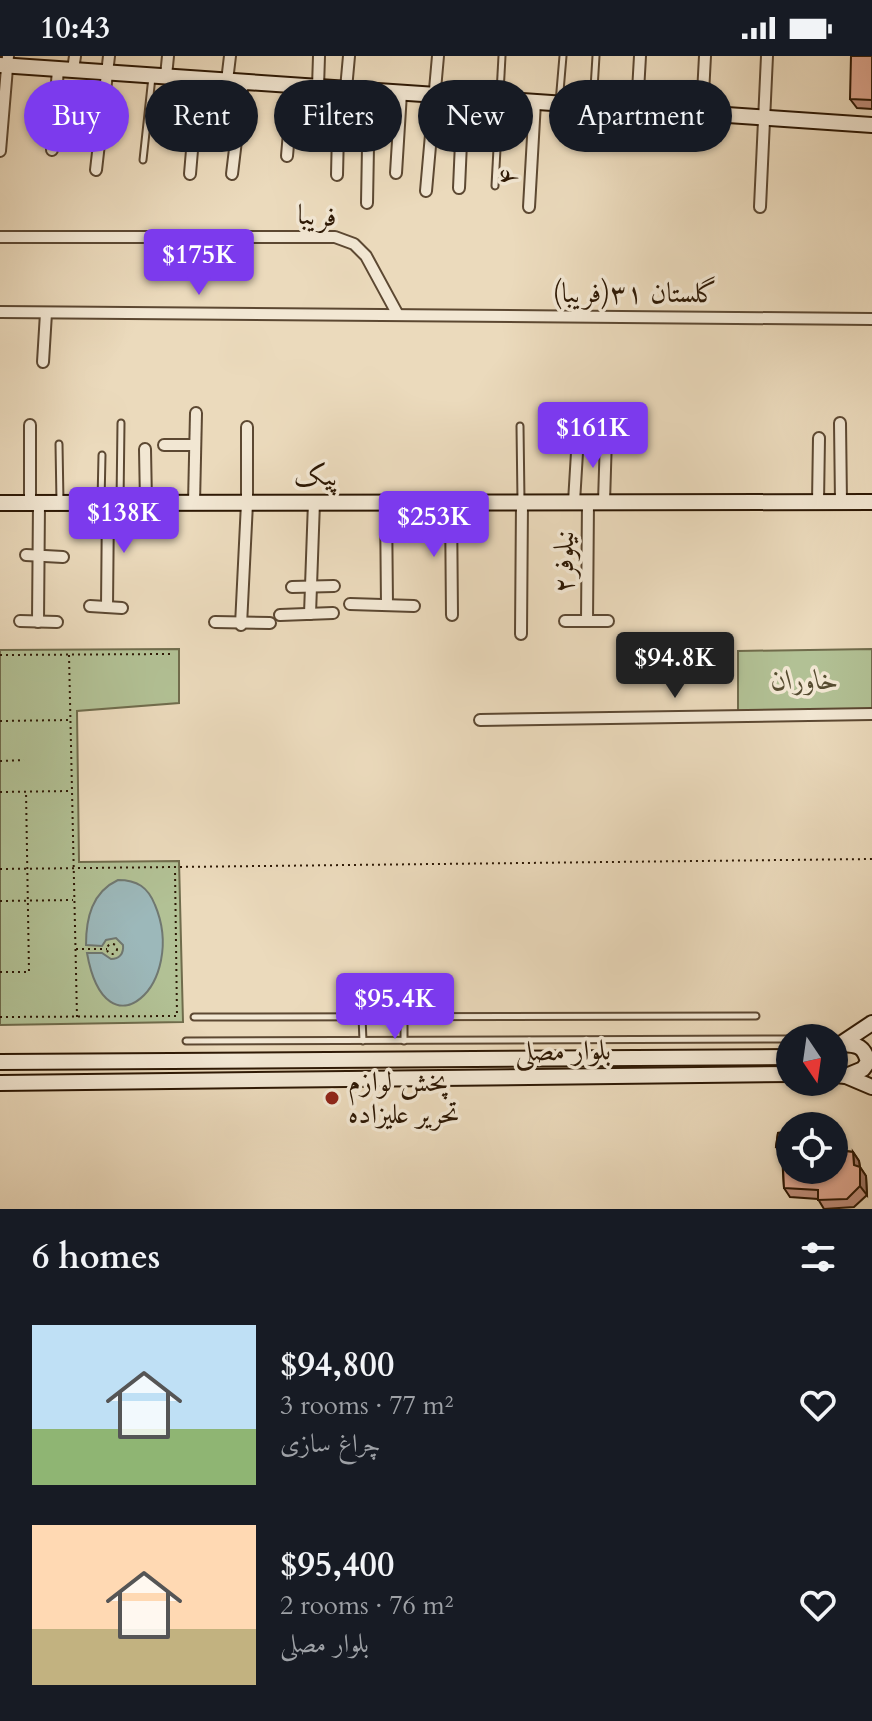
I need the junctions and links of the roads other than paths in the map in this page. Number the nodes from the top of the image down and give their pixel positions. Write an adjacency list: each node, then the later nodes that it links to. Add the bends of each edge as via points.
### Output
1 (109, 56): 15 (street)
2 (168, 56): 16 (street)
3 (230, 56): 19 (street)
4 (319, 56): 20 (street)
5 (349, 56): 21 (street)
6 (438, 56): 22 (street)
7 (502, 56): 23 (lane)
8 (563, 56): 24 (lane)
9 (596, 56): 25 (lane)
10 (640, 56): 26 (street)
11 (705, 56): 27 (street)
12 (767, 56): 31 (street)
13 (5, 62): 14 (street); 33 (street)
14 (69, 65): 15 (street)
15 (107, 72): 16 (street); 44 (street)
16 (159, 76): 17 (street); 43 (lane)
17 (198, 79): 18 (street); 46 (street)
18 (216, 80)
19 (235, 80)
20 (318, 80)
21 (345, 80)
22 (436, 80)
23 (501, 80)
24 (561, 80)
25 (595, 80)
26 (639, 80)
27 (704, 80)
28 (535, 102): 29 (street); 53 (street, ۴)
29 (549, 103)
30 (732, 115): 31 (street)
31 (764, 118): 32 (street); 54 (street)
32 (872, 125)
33 (0, 151)
34 (233, 152): 47 (street)
35 (287, 152): 42 (street)
36 (339, 152): 48 (street)
37 (368, 152): 52 (street)
38 (397, 152): 45 (street)
39 (429, 152): 51 (street)
40 (461, 152): 50 (street)
41 (497, 152): 49 (lane)
42 (287, 156)
43 (143, 160)
44 (96, 170)
45 (396, 173)
46 (190, 174)
47 (232, 174)
48 (337, 175)
49 (495, 186)
50 (459, 188)
51 (426, 191)
52 (367, 203)
53 (529, 207)
54 (760, 207)
55 (0, 237): 58 (street, فریبا, via 335,237 366,256)
56 (0, 312): 57 (street, گلستان ۳۱(فریبا))
57 (46, 313): 58 (street, گلستان ۳۱(فریبا)); 60 (street)
58 (398, 315): 59 (street, گلستان ۳۱(فریبا))
59 (872, 319)
60 (43, 362)
61 (196, 413): 72 (street)
62 (121, 423): 87 (lane)
63 (840, 423): 82 (street)
64 (30, 425): 85 (street)
65 (520, 426): 78 (lane)
66 (247, 427): 90 (street)
67 (578, 436): 79 (street, نیلوفر۲)
68 (606, 437): 80 (street)
69 (819, 438): 81 (street)
70 (59, 444): 86 (lane)
71 (164, 445): 72 (street)
72 (195, 445): 89 (street)
73 (145, 449): 88 (street)
74 (102, 455): 87 (lane)
75 (314, 502): 76 (street, پیک); 90 (street, پیک); 94 (street)
76 (386, 502): 77 (street, پیک); 98 (street)
77 (451, 502): 78 (street, پیک); 106 (street)
78 (522, 502): 79 (street, پیک); 116 (street)
79 (581, 502): 80 (street, پیک); 109 (street, نیلوفر۲)
80 (604, 502): 81 (street, پیک)
81 (818, 502): 82 (street, پیک)
82 (841, 502): 83 (street, پیک)
83 (872, 502)
84 (0, 503): 85 (street, پیک)
85 (35, 503): 86 (street, پیک); 92 (street)
86 (60, 503): 87 (street, پیک)
87 (110, 503): 88 (street, پیک); 101 (street)
88 (146, 503): 89 (street, پیک)
89 (194, 503): 90 (street, پیک)
90 (247, 503): 115 (street)
91 (26, 555): 92 (street)
92 (39, 556): 93 (street); 111 (street)
93 (63, 557)
94 (311, 586): 95 (street); 96 (street); 104 (street)
95 (334, 586)
96 (292, 587)
97 (350, 604): 98 (street)
98 (387, 605): 100 (street)
99 (90, 606): 101 (street)
100 (414, 606)
101 (107, 607): 102 (street)
102 (122, 608)
103 (333, 613): 104 (street)
104 (310, 614): 105 (street)
105 (280, 615)
106 (452, 615)
107 (20, 621): 111 (street)
108 (565, 621): 109 (street)
109 (587, 621): 110 (street)
110 (608, 621)
111 (38, 622): 112 (street)
112 (57, 622)
113 (215, 622): 115 (street)
114 (270, 623): 115 (street)
115 (241, 625)
116 (521, 634)
117 (872, 714): 118 (street)
118 (480, 720)
119 (756, 1016): 122 (lane)
120 (194, 1017): 121 (lane)
121 (362, 1017): 122 (lane); 128 (lane)
122 (404, 1017): 129 (lane)
123 (872, 1023): 125 (street)
124 (776, 1039): 126 (lane)
125 (848, 1039)
126 (722, 1040): 129 (lane); 132 (lane)
127 (186, 1041): 128 (lane)
128 (363, 1041): 129 (lane)
129 (404, 1041)
130 (848, 1045): 134 (street, via 866,1051 868,1062)
131 (776, 1057): 132 (street, بلوار مصلی)
132 (732, 1058): 133 (street, بلوار مصلی)
133 (0, 1062)
134 (848, 1073)
135 (776, 1074): 137 (street, بلوار مصلی)
136 (848, 1078): 138 (street)
137 (0, 1083)
138 (872, 1087)

